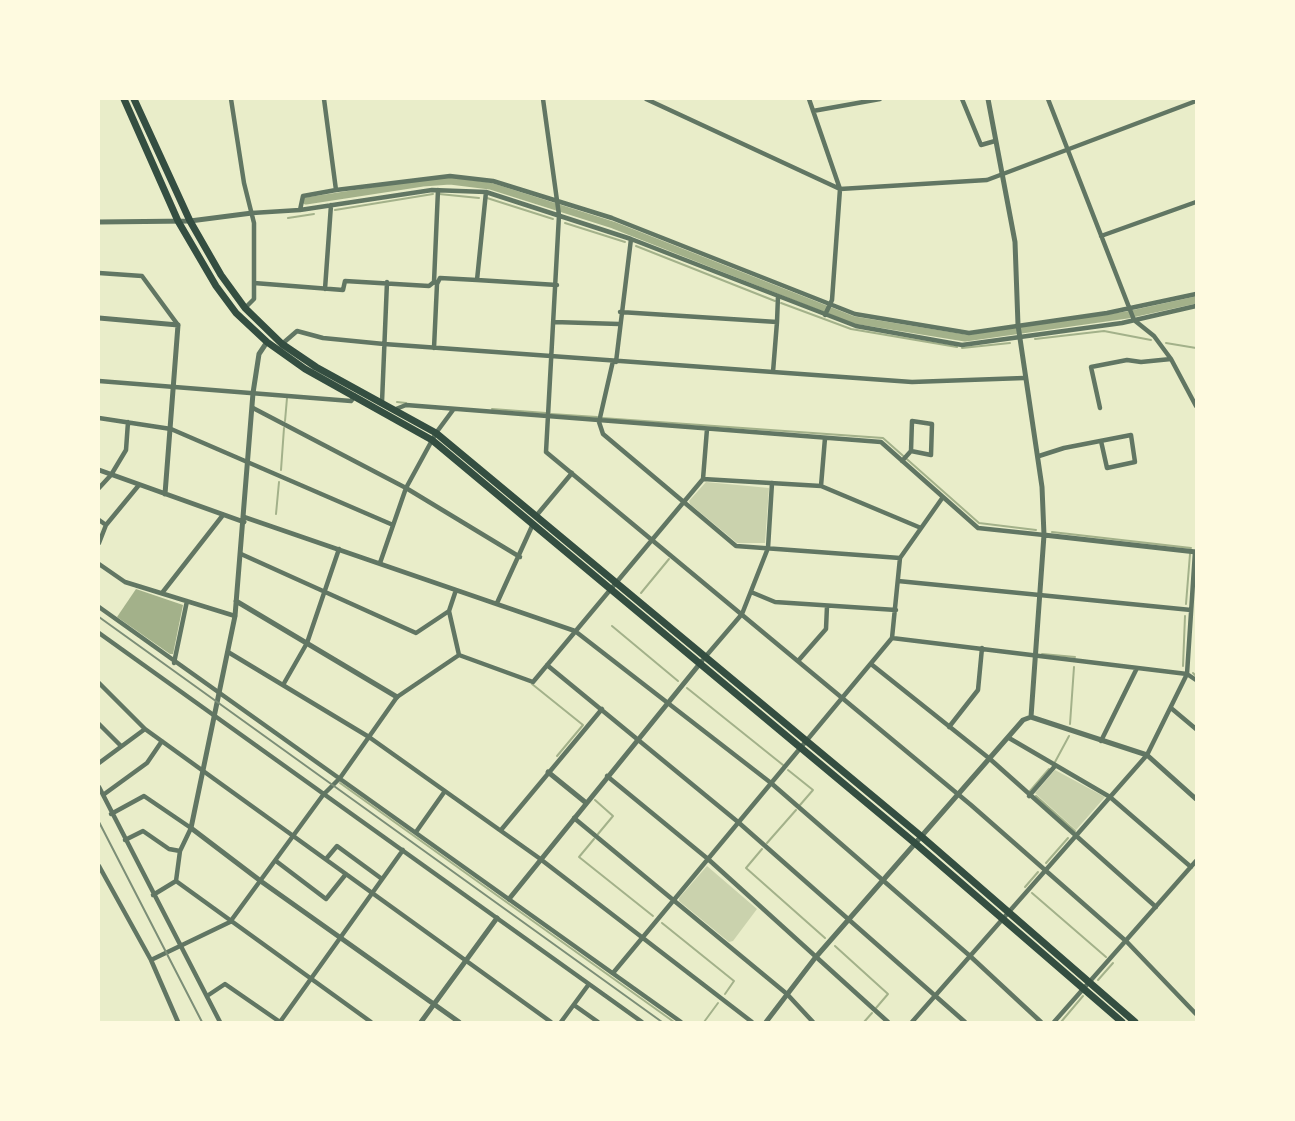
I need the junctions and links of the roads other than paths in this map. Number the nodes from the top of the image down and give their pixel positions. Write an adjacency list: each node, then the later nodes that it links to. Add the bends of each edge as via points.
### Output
1 (124, 99): 28 (main road)
2 (134, 99): 29 (main road)
3 (231, 99): 26 (street)
4 (324, 99): 19 (street)
5 (543, 99): 22 (street)
6 (646, 99): 18 (street)
7 (808, 99): 13 (street)
8 (880, 99): 13 (street)
9 (962, 99): 14 (street, via 981,145)
10 (988, 99): 14 (street)
11 (1048, 99): 15 (street)
12 (1196, 101): 15 (street)
13 (813, 111): 18 (street)
14 (995, 141): 16 (street)
15 (1068, 150): 16 (street); 31 (street)
16 (1001, 175): 18 (street, via 987,180); 54 (street, via 1015,242)
17 (431, 177): 19 (street); 20 (street); 22 (street, via 494,181)
18 (840, 189): 42 (street)
19 (336, 190): 25 (street, via 303,196)
20 (435, 190): 21 (street); 24 (street); 37 (street)
21 (486, 192): 27 (street); 34 (street)
22 (558, 201): 27 (street); 42 (street, via 612,218)
23 (1196, 202): 31 (street)
24 (331, 205): 25 (street); 39 (street)
25 (300, 210): 26 (street)
26 (252, 213): 29 (street); 36 (street)
27 (559, 215): 32 (street); 38 (street)
28 (178, 221): 29 (street); 30 (street); 55 (main road, via 216,286 236,313)
29 (190, 221): 44 (main road)
30 (99, 222)
31 (1101, 236): 45 (street)
32 (631, 238): 41 (street); 46 (street)
33 (99, 273): 53 (street, via 142,276)
34 (477, 280): 37 (street, via 440,278); 38 (street)
35 (387, 282): 37 (street, via 429,286); 39 (street, via 345,281 344,290); 57 (street)
36 (254, 283): 39 (street); 44 (street, via 254,299)
37 (436, 283): 58 (street)
38 (557, 285): 50 (street)
39 (326, 289)
40 (1196, 294): 45 (street)
41 (778, 296): 47 (street); 51 (street)
42 (830, 304): 47 (street); 54 (street, via 855,314 969,333)
43 (1196, 306): 49 (street)
44 (245, 308): 56 (main road)
45 (1129, 309): 49 (street); 54 (street)
46 (620, 312): 51 (street); 52 (street)
47 (825, 315): 54 (street, via 856,326 962,345)
48 (99, 318): 53 (street)
49 (1134, 320): 54 (street); 60 (street, via 1154,336)
50 (554, 322): 52 (street); 59 (street)
51 (777, 322): 62 (street)
52 (619, 324): 61 (street)
53 (178, 325): 65 (street)
54 (1019, 331): 63 (street)
55 (267, 342): 66 (street, via 259,354); 67 (main road, via 305,369)
56 (282, 344): 57 (street, via 297,331 323,338); 68 (main road)
57 (384, 344): 58 (street); 68 (street)
58 (434, 348): 59 (street)
59 (552, 356): 61 (street); 75 (street)
60 (1171, 359): 69 (street); 71 (street, via 1126,360 1091,367)
61 (614, 362): 62 (street); 77 (street)
62 (773, 372): 63 (street, via 912,382)
63 (1024, 378): 84 (street)
64 (99, 381): 65 (street)
65 (174, 387): 66 (street); 78 (street)
66 (253, 393): 67 (street, via 351,401); 70 (street)
67 (355, 396): 80 (main road)
68 (382, 402): 72 (main road)
69 (1196, 406)
70 (253, 408): 86 (street); 95 (street)
71 (1100, 408)
72 (396, 409): 73 (street, via 406,405); 80 (main road)
73 (453, 410): 75 (street); 80 (street)
74 (99, 418): 76 (street)
75 (549, 418): 77 (street); 88 (street, via 546,452)
76 (128, 422): 78 (street); 89 (street, via 126,450)
77 (599, 422): 79 (street); 98 (street, via 603,434)
78 (171, 429): 86 (street); 96 (street)
79 (707, 429): 81 (street); 90 (street)
80 (434, 436): 95 (street); 99 (main road); 103 (main road)
81 (825, 438): 85 (street, via 881,442); 93 (street)
82 (1101, 441): 82 (street, via 1131,435 1135,462 1107,468); 84 (street)
83 (909, 453): 83 (street, via 931,456 932,424 912,421); 85 (street)
84 (1039, 456): 107 (street)
85 (903, 461): 97 (street)
86 (248, 462): 102 (street); 105 (street)
87 (99, 470): 89 (street)
88 (572, 473): 99 (street); 108 (street)
89 (111, 475): 92 (street); 94 (street)
90 (703, 479): 91 (street); 98 (street)
91 (772, 483): 93 (street); 110 (street)
92 (139, 485): 96 (street); 104 (street)
93 (821, 486): 106 (street)
94 (99, 488)
95 (406, 488): 105 (street); 114 (street)
96 (165, 494): 100 (street)
97 (943, 497): 106 (street); 107 (street, via 978,528)
98 (683, 502): 108 (street); 110 (street, via 736,546)
99 (536, 514): 103 (street); 119 (main road)
100 (223, 515): 102 (street); 123 (street)
101 (99, 520): 104 (street)
102 (244, 520): 111 (street); 113 (street)
103 (533, 522): 114 (street); 119 (main road)
104 (106, 525): 109 (street)
105 (393, 525): 116 (street)
106 (921, 528): 115 (street)
107 (1044, 535): 112 (street); 124 (street)
108 (651, 540): 119 (street); 134 (street)
109 (99, 543)
110 (768, 548): 115 (street); 122 (street)
111 (339, 549): 116 (street); 121 (street)
112 (1195, 552): 125 (street)
113 (241, 554): 121 (street); 127 (street)
114 (520, 557): 128 (street)
115 (900, 558): 118 (street)
116 (380, 563): 120 (street)
117 (99, 564): 123 (street, via 125,582)
118 (898, 581): 124 (street); 131 (street)
119 (614, 585): 136 (street); 145 (main road); 148 (main road)
120 (456, 590): 128 (street); 133 (street)
121 (324, 592): 133 (street, via 416,633); 140 (street)
122 (751, 592): 129 (street, via 775,602); 134 (street)
123 (162, 593): 126 (street)
124 (1040, 595): 132 (street); 146 (street)
125 (1194, 596): 132 (street)
126 (187, 601): 135 (street); 149 (street)
127 (236, 601): 135 (street); 140 (street)
128 (497, 603): 136 (street)
129 (827, 606): 131 (street); 147 (street, via 826,629)
130 (99, 607): 149 (street)
131 (896, 610): 138 (street)
132 (1191, 610): 139 (street)
133 (449, 611): 144 (street)
134 (742, 614): 145 (street); 147 (street)
135 (235, 616): 143 (street)
136 (575, 631): 151 (street); 160 (street)
137 (99, 633): 163 (street)
138 (892, 638): 142 (street); 150 (street)
139 (1189, 642): 141 (street); 153 (street)
140 (307, 643): 156 (street); 158 (street)
141 (1196, 643)
142 (982, 648): 146 (street); 166 (street, via 978,690)
143 (228, 652): 156 (street); 157 (street)
144 (459, 656): 151 (street, via 533,682); 158 (street)
145 (706, 656): 148 (street); 173 (main road)
146 (1036, 656): 152 (street); 164 (street)
147 (798, 661): 159 (street)
148 (701, 662): 160 (street); 176 (main road)
149 (174, 663): 157 (street)
150 (871, 664): 159 (street); 166 (street)
151 (547, 665): 162 (street)
152 (1137, 668): 153 (street); 174 (street)
153 (1187, 674): 154 (street); 161 (street)
154 (1196, 680)
155 (99, 682): 167 (street)
156 (283, 685): 169 (street)
157 (219, 693): 163 (street); 184 (street)
158 (397, 697): 169 (street)
159 (843, 698): 173 (street); 190 (street)
160 (668, 704): 171 (street); 185 (street)
161 (1171, 708): 168 (street); 177 (street)
162 (602, 709): 171 (street); 182 (street)
163 (214, 715): 181 (street); 189 (street)
164 (1031, 717): 170 (street, via 1023,720); 174 (street)
165 (99, 724): 175 (street)
166 (949, 727): 178 (street)
167 (145, 729): 172 (street); 175 (street)
168 (1196, 729)
169 (369, 737): 184 (street); 187 (street)
170 (1009, 738): 178 (street); 180 (street)
171 (637, 739): 183 (street); 197 (street)
172 (162, 741): 181 (street); 188 (street, via 147,763)
173 (808, 741): 176 (street); 203 (main road)
174 (1101, 741): 177 (street)
175 (121, 746): 179 (street)
176 (802, 747): 185 (street); 205 (main road)
177 (1147, 755): 192 (street); 193 (street)
178 (990, 759): 190 (street); 191 (street)
179 (99, 763)
180 (1055, 766): 191 (street); 192 (street)
181 (203, 771): 198 (street); 201 (street)
182 (548, 772): 194 (street); 199 (street)
183 (607, 776): 194 (street); 210 (street)
184 (340, 778): 189 (street); 200 (street)
185 (771, 783): 197 (street); 220 (street)
186 (99, 787): 188 (street)
187 (445, 791): 199 (street); 200 (street)
188 (103, 795): 195 (street)
189 (323, 795): 201 (street); 206 (street)
190 (959, 795): 203 (street); 215 (street)
191 (1029, 796): 202 (street)
192 (1110, 797): 202 (street); 214 (street)
193 (1196, 799)
194 (585, 802): 196 (street)
195 (111, 814): 198 (street, via 144,796); 204 (street)
196 (573, 817): 208 (street); 224 (street)
197 (738, 822): 210 (street); 228 (street)
198 (191, 828): 207 (street); 219 (street)
199 (501, 830): 208 (street)
200 (416, 832): 223 (street)
201 (294, 836): 209 (street); 211 (street)
202 (1075, 836): 215 (street); 225 (street)
203 (922, 837): 205 (street); 226 (main road)
204 (125, 840): 207 (street, via 142,831); 222 (street)
205 (916, 844): 220 (street); 226 (main road)
206 (403, 850): 217 (street); 227 (street)
207 (180, 852): 218 (street)
208 (540, 858): 223 (street); 231 (street)
209 (326, 859): 216 (street); 217 (street, via 337,846)
210 (708, 859): 224 (street); 235 (street)
211 (276, 861): 216 (street, via 326,899); 219 (street)
212 (1196, 861): 214 (street)
213 (99, 866): 236 (street)
214 (1191, 867): 225 (street)
215 (1045, 870): 226 (street); 232 (street)
216 (346, 874): 221 (street)
217 (382, 879): 221 (street)
218 (176, 882): 222 (street); 229 (street)
219 (262, 882): 229 (street); 230 (street)
220 (883, 882): 228 (street); 234 (street)
221 (373, 892): 230 (street); 237 (street)
222 (153, 895): 233 (street)
223 (509, 899): 238 (street)
224 (674, 900): 231 (street); 243 (street)
225 (1156, 907): 232 (street)
226 (1005, 916): 234 (street); 240 (main road); 242 (main road)
227 (497, 918): 237 (street); 241 (street)
228 (850, 919): 235 (street); 244 (street)
229 (230, 922): 233 (street); 239 (street)
230 (341, 937): 239 (street); 246 (street)
231 (642, 938): 238 (street); 260 (street)
232 (1126, 942): 240 (street); 248 (street)
233 (180, 947): 236 (street); 245 (street)
234 (970, 956): 244 (street); 266 (street)
235 (815, 958): 243 (street); 263 (street)
236 (151, 960): 249 (street)
237 (467, 960): 246 (street); 255 (street)
238 (613, 973): 259 (street)
239 (312, 978): 251 (street); 252 (street)
240 (1090, 982): 242 (street); 269 (main road)
241 (589, 984): 247 (street); 258 (street)
242 (1085, 989): 267 (street); 268 (main road)
243 (787, 994): 261 (street); 262 (street)
244 (936, 995): 264 (street); 265 (street)
245 (207, 996): 250 (street); 251 (street, via 225,984)
246 (434, 1004): 253 (street); 254 (street)
247 (574, 1005): 256 (street); 257 (street)
248 (1196, 1014)
249 (178, 1022)
250 (220, 1022)
251 (280, 1022)
252 (371, 1022)
253 (421, 1022)
254 (459, 1022)
255 (551, 1022)
256 (561, 1022)
257 (598, 1022)
258 (642, 1022)
259 (681, 1022)
260 (752, 1022)
261 (766, 1022)
262 (813, 1022)
263 (888, 1022)
264 (912, 1022)
265 (965, 1022)
266 (1041, 1022)
267 (1054, 1022)
268 (1122, 1022)
269 (1135, 1022)

